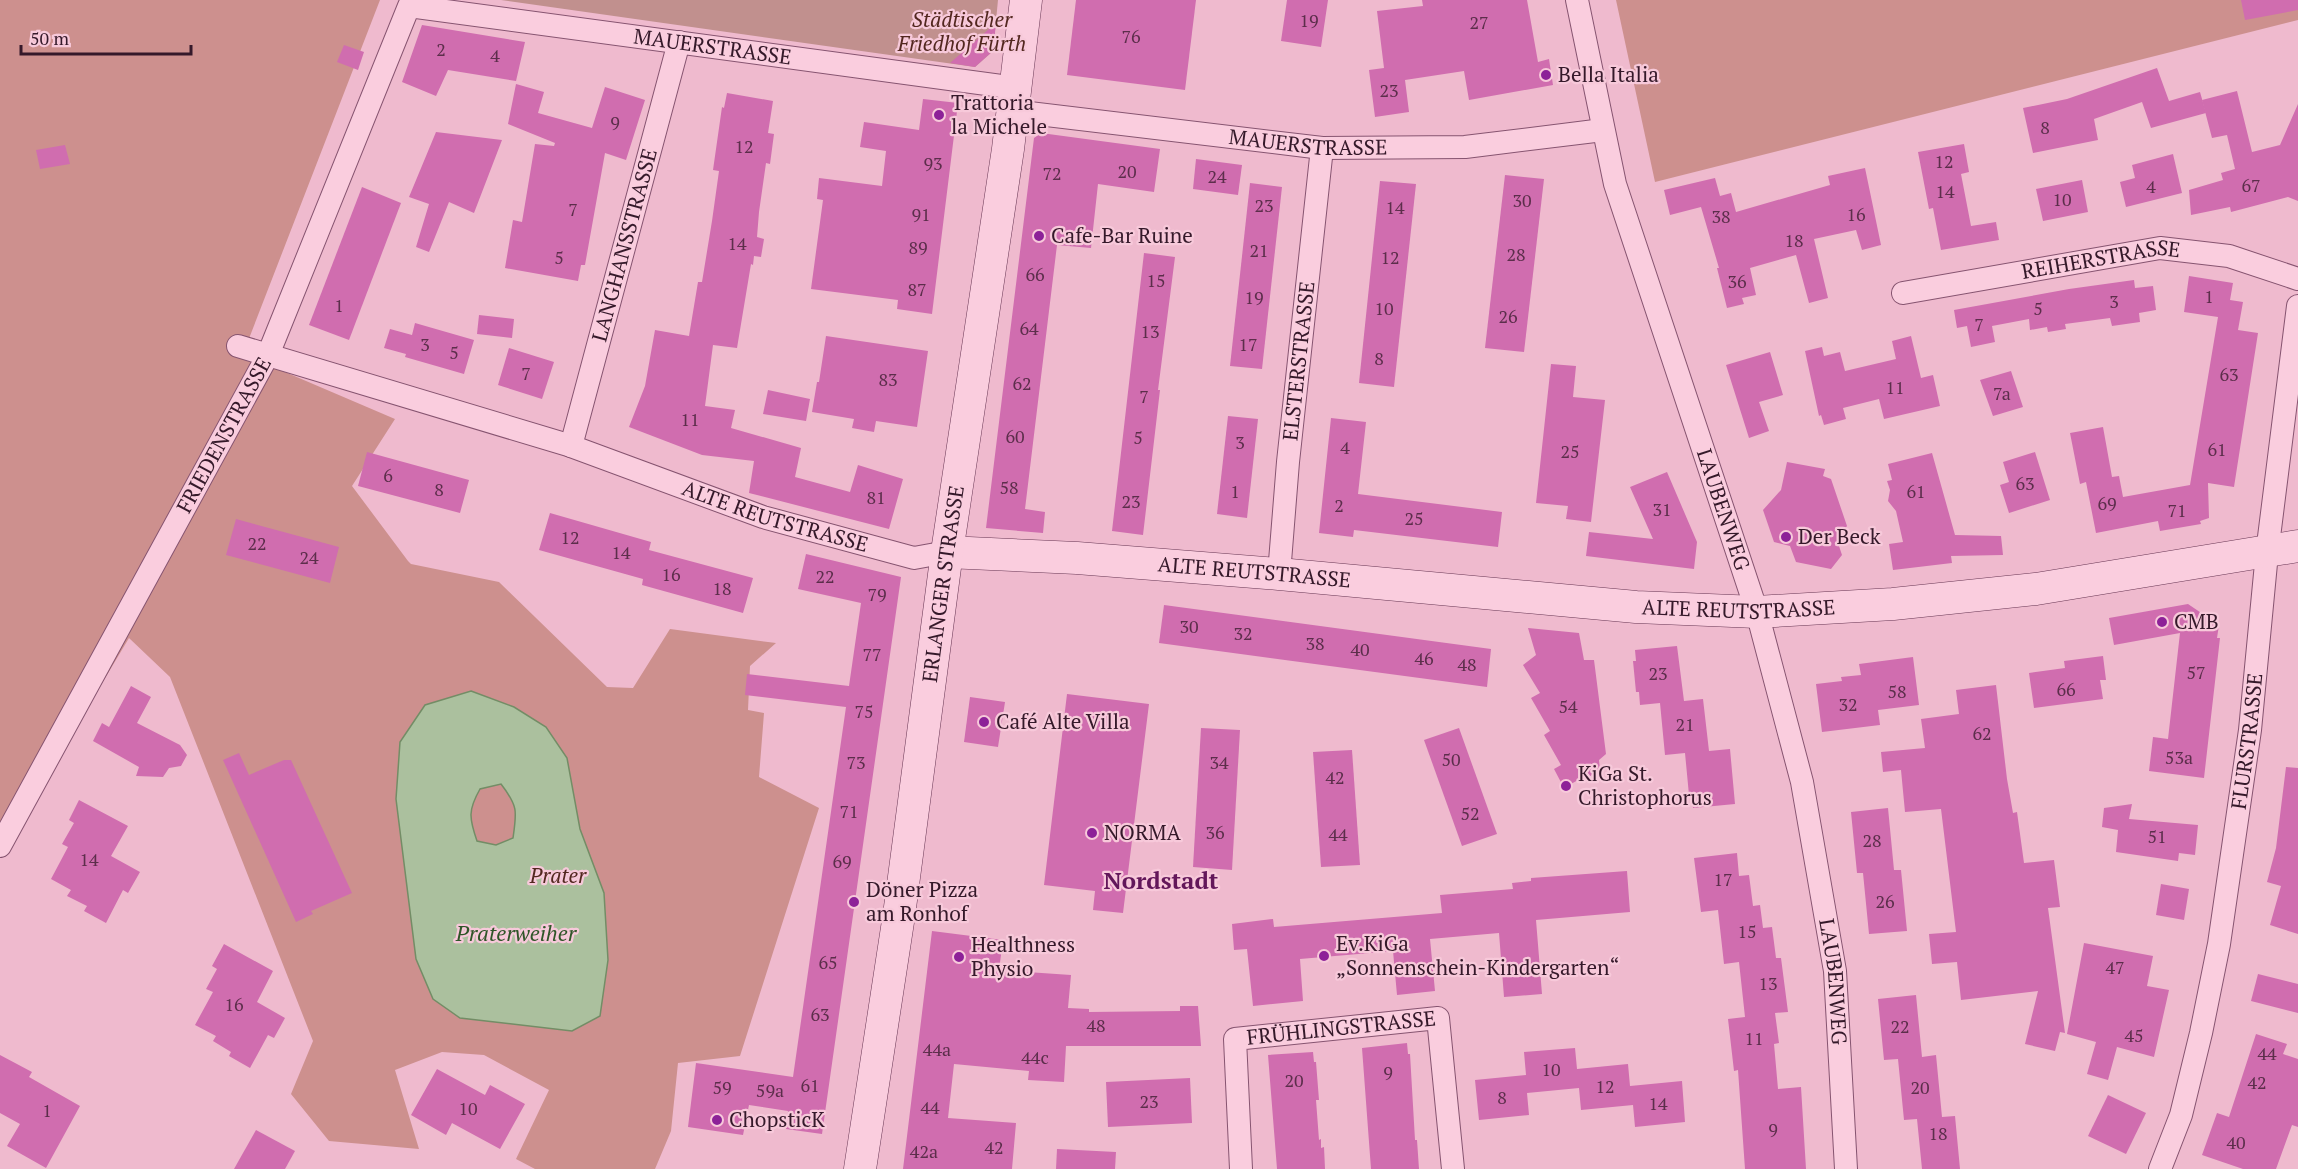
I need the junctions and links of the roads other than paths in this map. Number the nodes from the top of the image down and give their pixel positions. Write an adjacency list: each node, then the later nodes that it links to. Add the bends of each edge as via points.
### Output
1 (1026, 0): 5 (main road, ERLANGER STRASSE)
2 (1577, 0): 6 (street, LAUBENWEG)
3 (409, 6): 4 (street, MAUERSTRASSE); 12 (street, FRIEDENSTRASSE)
4 (679, 42): 5 (street, MAUERSTRASSE); 13 (street, LANGHANSSTRASSE)
5 (1015, 100): 7 (street, MAUERSTRASSE); 15 (main road, ERLANGER STRASSE)
6 (1603, 130): 7 (street, MAUERSTRASSE, via 1465,147); 18 (street, LAUBENWEG, via 1615,184)
7 (1322, 148): 17 (street, ELSTERSTRASSE)
8 (2298, 279): 9 (street, REIHERSTRASSE, via 2229,256 2160,248)
9 (1903, 293)
10 (2298, 306): 16 (street, FLURSTRASSE)
11 (238, 346): 12 (street, ALTE REUTSTRASSE)
12 (268, 355): 13 (street, ALTE REUTSTRASSE); 19 (street, FRIEDENSTRASSE)
13 (571, 446): 15 (street, ALTE REUTSTRASSE, via 763,517 914,558)
14 (2298, 546): 16 (main road, ALTE REUTSTRASSE)
15 (947, 552): 17 (main road, ALTE REUTSTRASSE); 20 (main road, ERLANGER STRASSE, via 899,915)
16 (2267, 553): 18 (main road, ALTE REUTSTRASSE, via 2036,589); 24 (street, FLURSTRASSE, via 2250,730 2219,944 2181,1115)
17 (1279, 574): 18 (main road, ALTE REUTSTRASSE, via 1636,607)
18 (1757, 612): 23 (street, LAUBENWEG, via 1802,782 1835,971)
19 (0, 846)
20 (860, 1169)
21 (1241, 1169): 22 (street, FRÜHLINGSTRASSE, via 1235,1040 1438,1018)
22 (1453, 1169)
23 (1846, 1169)
24 (2160, 1169)

